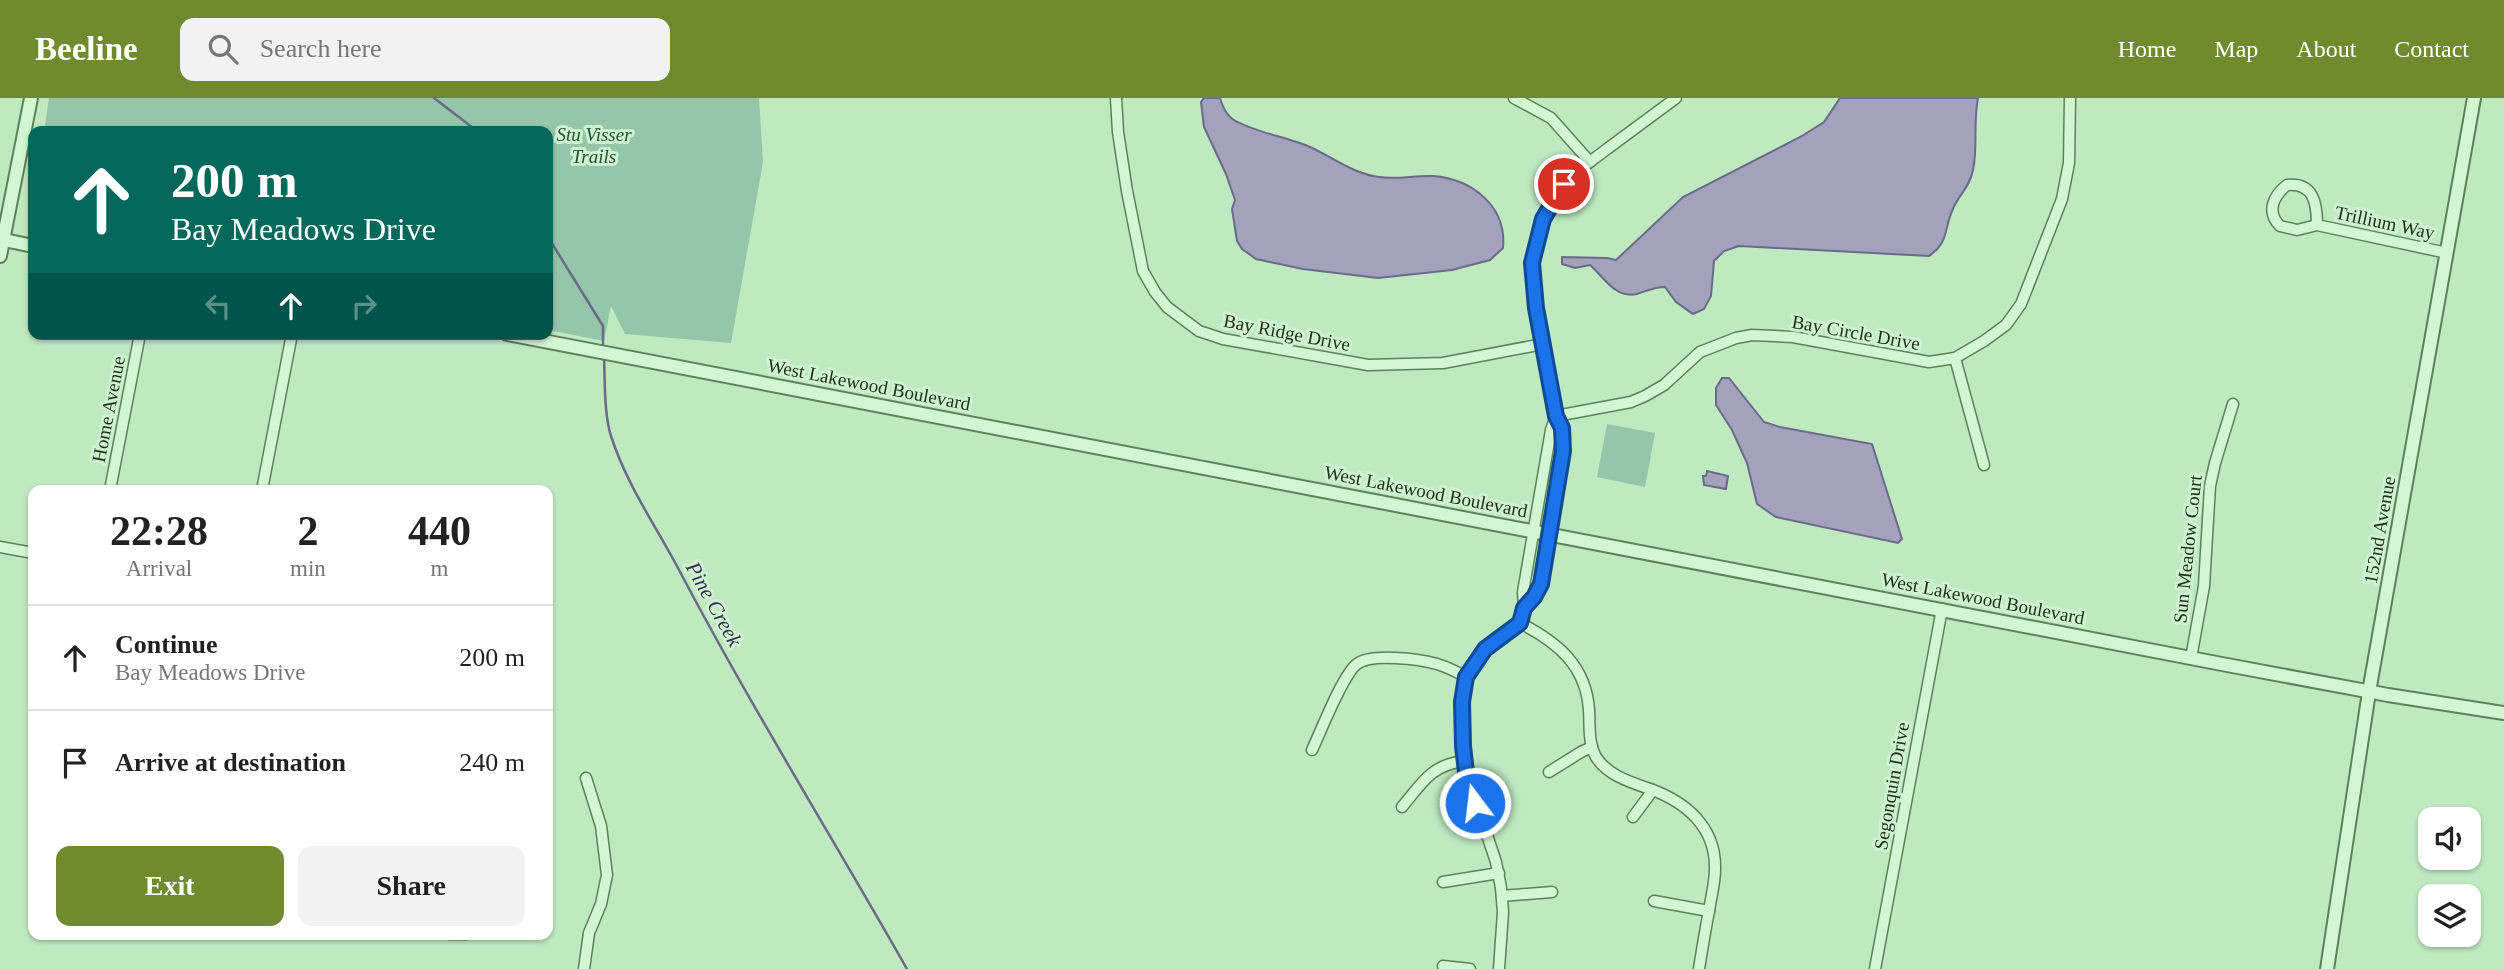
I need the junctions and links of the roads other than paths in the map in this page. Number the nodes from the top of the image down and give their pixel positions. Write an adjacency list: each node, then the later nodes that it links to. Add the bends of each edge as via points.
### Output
1 (31, 98): 9 (street)
2 (1116, 98): 16 (street, Bay Ridge Drive, via 1143,271 1167,307 1192,327 1223,339 1367,365 1443,363)
3 (1514, 98): 7 (street, via 1551,118)
4 (1676, 98): 7 (street)
5 (2070, 98): 17 (street, Bay Circle Drive, via 2069,163 2062,199 2021,303 2006,325)
6 (2474, 98): 11 (street, 152nd Avenue)
7 (1590, 162): 16 (street, via 1551,202 1534,248 1532,279)
8 (2317, 225): 8 (street, Trillium Way, via 2315,200 2309,190 2287,186 2277,194 2272,205 2280,226 2297,230); 11 (street, Trillium Way)
9 (1, 239): 10 (street); 12 (street)
10 (28, 245)
11 (2447, 253): 32 (street, 152nd Avenue)
12 (0, 256)
13 (139, 340): 21 (street, Home Avenue)
14 (291, 340): 22 (street)
15 (536, 340): 23 (street, West Lakewood Boulevard)
16 (1543, 344): 19 (street)
17 (1955, 358): 19 (street, Bay Circle Drive, via 1929,362 1793,337 1752,335 1700,352 1645,396); 20 (street)
18 (2233, 404): 30 (street, Sun Meadow Court, via 2210,486 2204,586)
19 (1556, 416): 23 (street); 24 (street, via 1562,428 1563,451)
20 (1984, 465)
21 (111, 485)
22 (262, 485)
23 (1534, 531): 24 (street, West Lakewood Boulevard); 27 (street)
24 (1550, 534): 27 (street, via 1541,584); 28 (street, West Lakewood Boulevard)
25 (0, 547): 26 (street)
26 (28, 552)
27 (1524, 608): 29 (street)
28 (1942, 609): 30 (street, West Lakewood Boulevard); 53 (street, Segonquin Drive)
29 (1520, 623): 31 (street, via 1485,649); 34 (street, via 1578,669 1589,706)
30 (2191, 658): 32 (street, West Lakewood Boulevard)
31 (1466, 677): 35 (street, via 1438,664 1364,660 1351,670); 36 (street)
32 (2369, 692): 33 (street, West Lakewood Boulevard); 54 (street, 152nd Avenue)
33 (2504, 713)
34 (1591, 747): 37 (street); 39 (street, via 1604,768)
35 (1312, 750)
36 (1464, 761): 40 (street, via 1432,772); 42 (street)
37 (1549, 772)
38 (586, 778): 49 (street, via 601,826 607,875 589,933)
39 (1653, 790): 41 (street); 47 (street, via 1690,810 1709,837 1716,869)
40 (1402, 807)
41 (1633, 817)
42 (1499, 873): 43 (street); 45 (street)
43 (1443, 883)
44 (1552, 892): 45 (street)
45 (1502, 896): 51 (street)
46 (1654, 901): 47 (street)
47 (1709, 911): 52 (street)
48 (1443, 966): 50 (street)
49 (584, 969)
50 (1470, 969)
51 (1499, 969)
52 (1699, 969)
53 (1875, 969)
54 (2327, 969)

